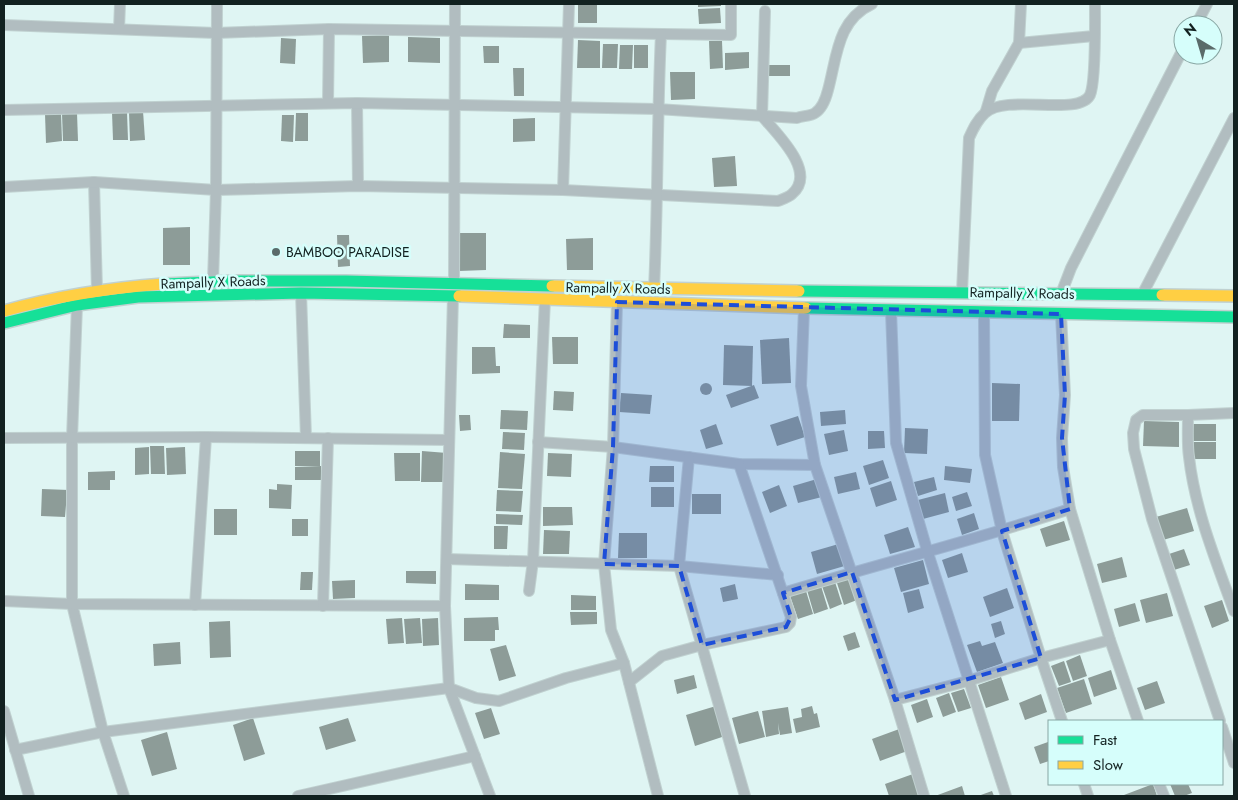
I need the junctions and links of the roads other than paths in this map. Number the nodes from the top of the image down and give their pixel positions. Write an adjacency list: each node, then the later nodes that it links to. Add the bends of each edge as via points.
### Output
1 (120, 4): 11 (street)
2 (217, 4): 15 (street)
3 (455, 4): 13 (street)
4 (569, 4): 14 (street)
5 (731, 4): 16 (street, via 732,35)
6 (872, 4): 28 (street, via 847,24 839,40 825,102 815,113 797,118)
7 (1021, 4): 18 (street)
8 (1095, 4): 17 (street)
9 (765, 11): 28 (street)
10 (4, 25): 11 (street)
11 (119, 29): 15 (street)
12 (329, 29): 13 (street); 15 (street); 20 (street)
13 (455, 31): 14 (street); 23 (street)
14 (569, 32): 16 (street); 24 (street)
15 (216, 33): 22 (street)
16 (661, 34): 25 (street)
17 (1094, 36): 18 (street); 27 (street, via 1092,92 1088,99 1070,105 1005,104)
18 (1019, 43): 27 (street, via 992,92)
19 (1175, 65): 44 (street, via 1071,268)
20 (328, 103): 21 (street); 22 (street)
21 (357, 103): 23 (street); 31 (street)
22 (216, 105): 26 (street); 34 (street)
23 (454, 105): 24 (street); 33 (street)
24 (565, 108): 25 (street); 35 (street)
25 (657, 109): 28 (street); 36 (street)
26 (4, 110)
27 (986, 111): 42 (street, via 969,138)
28 (762, 116): 36 (street, via 795,156 800,174 799,185 792,194 778,201)
29 (1234, 118): 45 (street)
30 (94, 182): 32 (street); 34 (street); 40 (street)
31 (358, 186): 33 (street); 34 (street)
32 (4, 187)
33 (454, 188): 35 (street); 38 (street)
34 (216, 190): 37 (street)
35 (563, 190): 36 (street)
36 (658, 195): 39 (street)
37 (213, 281): 38 (main road, Rampally X Roads); 40 (main road, Rampally X Roads)
38 (454, 284): 39 (main road, Rampally X Roads)
39 (654, 289): 41 (main road, Rampally X Roads)
40 (97, 290): 52 (main road, Rampally X Roads, via 35,301)
41 (935, 292): 42 (main road, Rampally X Roads); 54 (main road)
42 (962, 292): 44 (main road, Rampally X Roads)
43 (301, 294): 46 (main road); 50 (main road, via 138,297); 64 (street)
44 (1061, 294): 45 (main road, Rampally X Roads)
45 (1142, 295): 47 (main road, Rampally X Roads)
46 (453, 296): 48 (main road); 66 (street)
47 (1234, 296)
48 (545, 299): 49 (main road); 67 (street)
49 (617, 302): 51 (main road); 68 (street)
50 (77, 305): 58 (main road); 63 (street)
51 (804, 309): 53 (main road); 71 (street, via 801,386)
52 (4, 311)
53 (891, 311): 54 (main road); 74 (street, via 896,443)
54 (933, 312): 55 (main road)
55 (984, 312): 56 (main road); 73 (street, via 985,455)
56 (1061, 314): 57 (main road); 72 (street, via 1065,395 1063,467)
57 (1234, 317)
58 (4, 323)
59 (1234, 413): 60 (street)
60 (1188, 415): 88 (street, via 1189,456 1195,490); 100 (street, via 1138,417 1133,433 1134,449 1152,519)
61 (206, 437): 63 (street); 64 (street); 85 (street)
62 (4, 438): 63 (street)
63 (72, 438): 84 (street)
64 (306, 438): 65 (street)
65 (328, 438): 66 (street); 86 (street)
66 (449, 440): 75 (street)
67 (538, 442): 68 (street); 76 (street)
68 (613, 447): 69 (street); 77 (street)
69 (689, 457): 70 (street); 78 (street)
70 (739, 464): 71 (street); 80 (street)
71 (815, 464): 79 (street)
72 (1070, 510): 73 (street); 89 (street)
73 (1002, 531): 74 (street); 91 (street)
74 (927, 550): 79 (street); 93 (street)
75 (447, 559): 76 (street); 87 (street)
76 (532, 561): 77 (street); 81 (street)
77 (604, 564): 78 (street); 92 (street, via 611,630)
78 (679, 566): 80 (street); 90 (street)
79 (852, 572): 82 (street); 96 (street)
80 (778, 575): 82 (street)
81 (529, 591)
82 (783, 593): 90 (street, via 791,617 786,626)
83 (4, 601): 84 (street)
84 (72, 604): 85 (street); 102 (street)
85 (195, 605): 86 (street)
86 (323, 606): 87 (street)
87 (445, 606): 95 (street)
88 (1234, 611)
89 (1110, 640): 91 (street); 99 (street)
90 (702, 644): 94 (street, via 662,656); 112 (street)
91 (1041, 658): 93 (street); 98 (street)
92 (624, 663): 94 (street); 95 (street, via 499,700 476,698)
93 (968, 681): 96 (street); 114 (street)
94 (629, 682): 111 (street)
95 (449, 688): 102 (street); 104 (street)
96 (895, 700): 113 (street)
97 (4, 711): 103 (street)
98 (1062, 720)
99 (1138, 720)
100 (1220, 720)
101 (1223, 730): 105 (street)
102 (103, 732): 103 (street); 108 (street)
103 (14, 750): 107 (street)
104 (475, 756): 106 (street); 110 (street)
105 (1234, 763)
106 (322, 793): 109 (street)
107 (28, 796)
108 (124, 796)
109 (298, 796)
110 (490, 796)
111 (658, 796)
112 (745, 796)
113 (924, 796)
114 (1006, 796)

